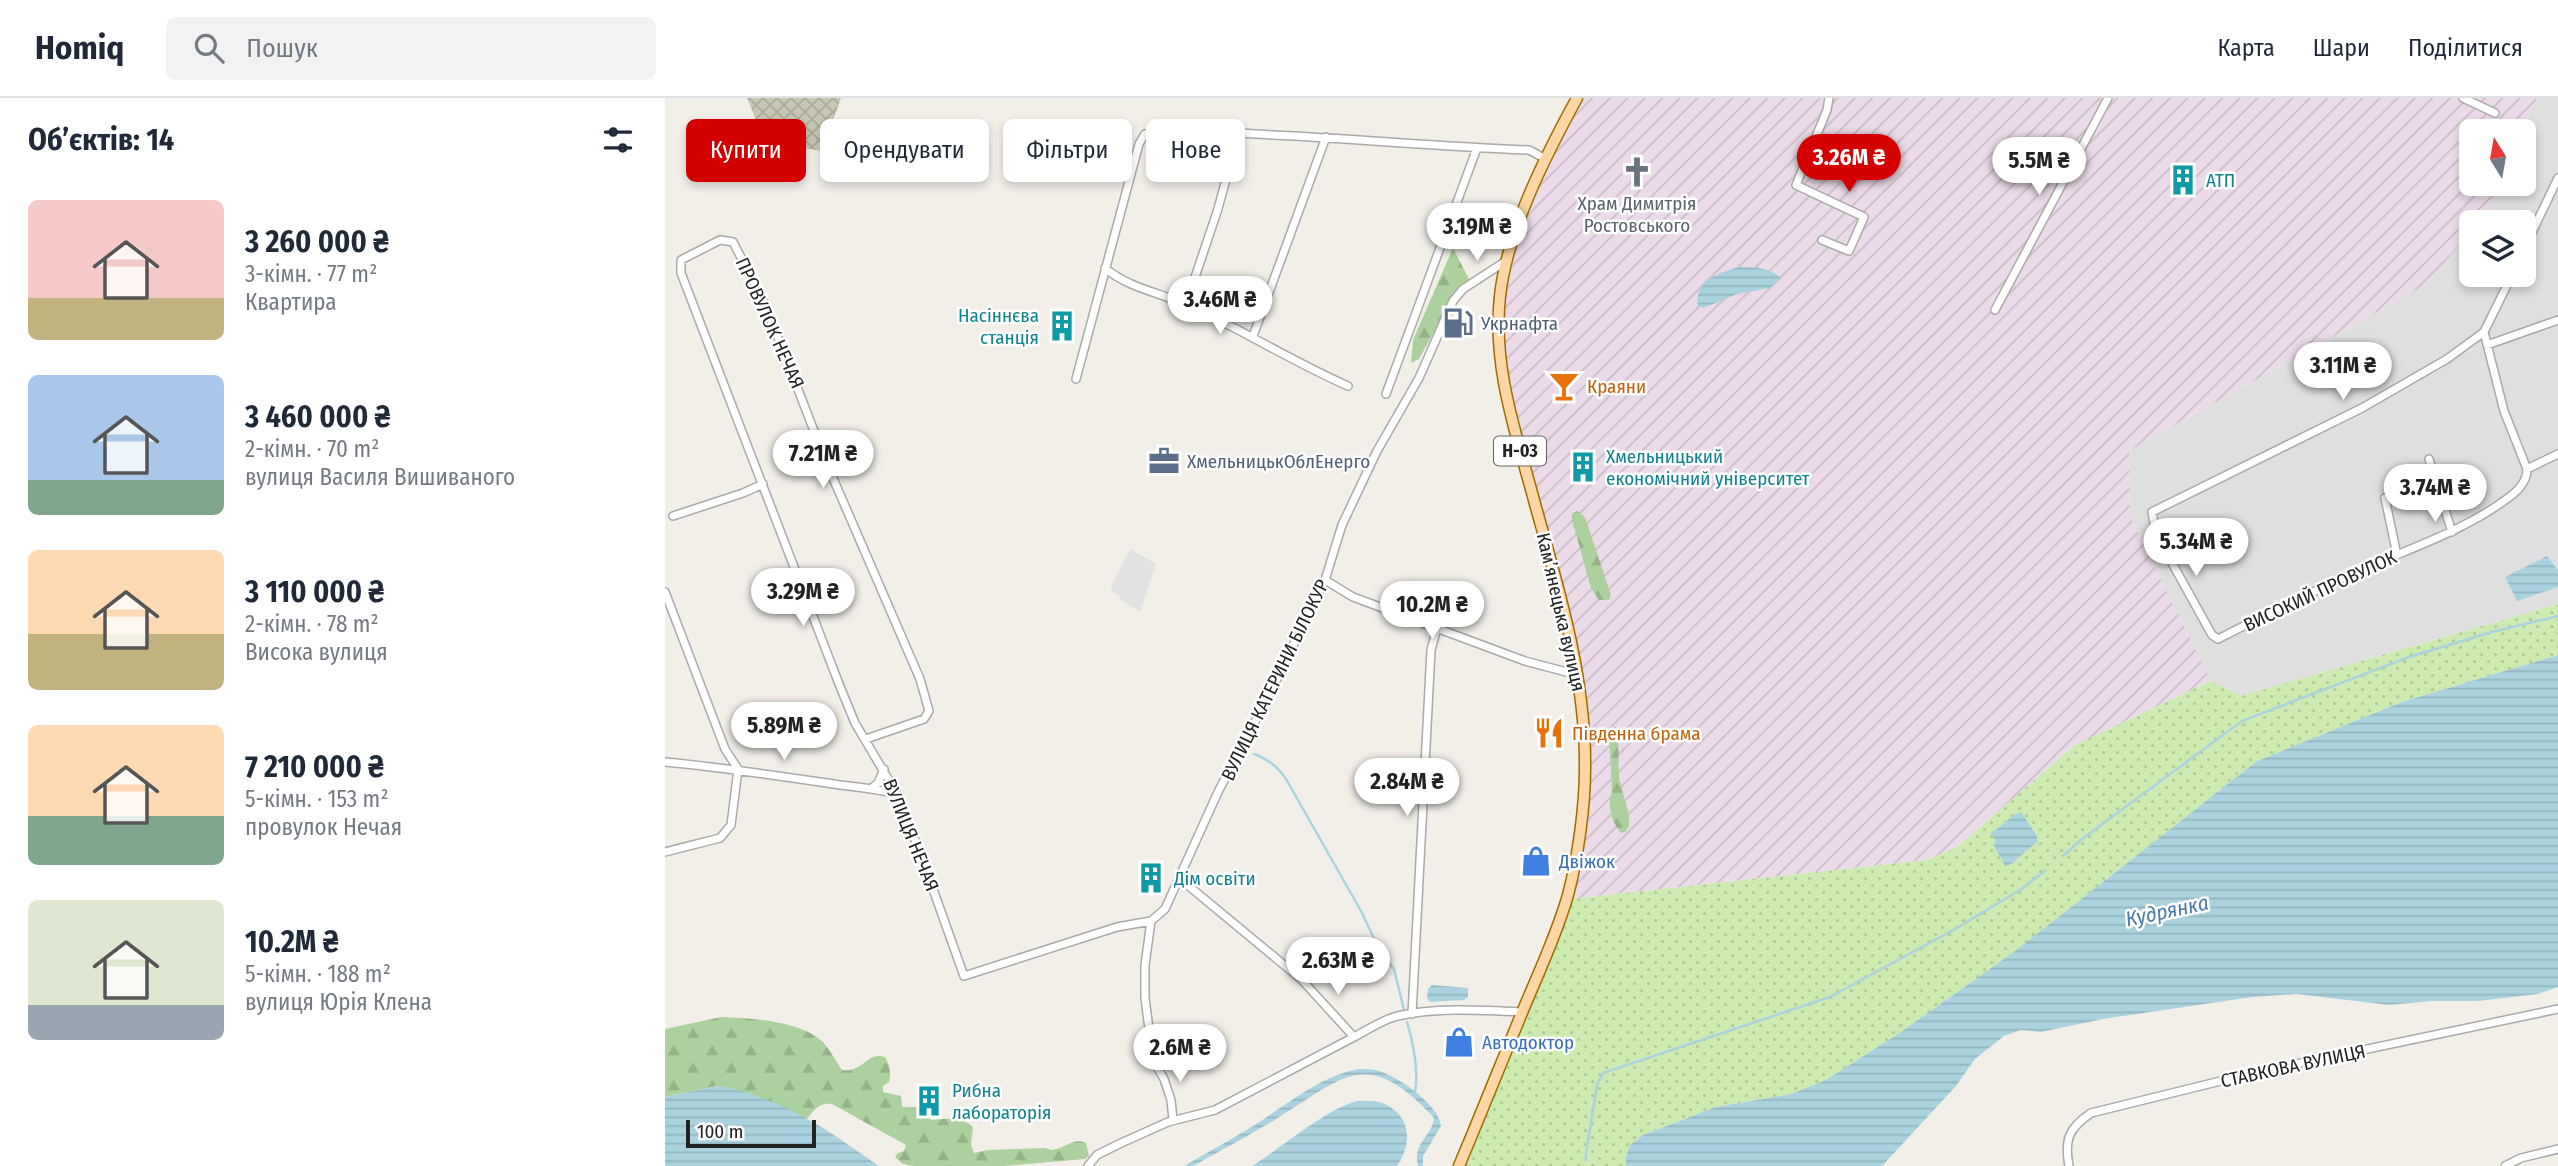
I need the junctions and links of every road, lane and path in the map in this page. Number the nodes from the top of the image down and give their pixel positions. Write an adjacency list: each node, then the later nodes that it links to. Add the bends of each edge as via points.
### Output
1 (1577, 98): 10 (main road, Камʼянецька вулиця / Н-03)
2 (1829, 98): 14 (street, via 1796,185 1864,217 1849,251)
3 (2108, 98): 20 (street)
4 (2463, 98): 5 (street)
5 (2495, 113)
6 (1245, 133): 8 (street)
7 (1146, 134): 17 (street, via 1139,144)
8 (1326, 137): 9 (street); 23 (street)
9 (1477, 148): 10 (street, via 1529,150); 27 (street)
10 (1546, 159): 15 (main road, Камʼянецька вулиця / Н-03)
11 (2558, 178): 13 (street)
12 (1225, 182): 19 (street)
13 (2536, 224)
14 (1822, 240)
15 (1506, 261): 36 (street, ВУЛИЦЯ КАТЕРИНИ БІЛОКУР, via 1463,289 1450,307 1419,378 1377,451 1342,526); 39 (main road, Камʼянецька вулиця / Н-03, via 1499,356)
16 (680, 268): 31 (street, ВУЛИЦЯ НЕЧАЯ); 40 (street, ПРОВУЛОК НЕЧАЯ, via 681,260 709,244 733,242 765,304 920,678 929,711 924,719)
17 (1105, 268): 19 (street, via 1116,278); 25 (street)
18 (2506, 287): 22 (street)
19 (1186, 304): 23 (street)
20 (1995, 310)
21 (2558, 320): 24 (street)
22 (2484, 332): 24 (street); 35 (street, ВИСОКИЙ ПРОВУЛОК, via 2362,408 2152,512 2156,534 2218,639)
23 (1253, 336): 26 (street, via 1300,365)
24 (2487, 345): 30 (street, via 2504,411)
25 (1076, 379)
26 (1347, 386)
27 (1387, 394)
28 (2558, 454): 30 (street)
29 (2429, 459): 34 (street)
30 (2527, 468): 34 (street, ВИСОКИЙ ПРОВУЛОК, via 2527,478 2508,498)
31 (763, 484): 33 (street); 40 (street, ВУЛИЦЯ НЕЧАЯ, via 839,684)
32 (2385, 498): 35 (street)
33 (674, 516)
34 (2452, 532): 35 (street, ВИСОКИЙ ПРОВУЛОК)
35 (2397, 555)
36 (1325, 580): 38 (street, via 1353,597); 47 (street, ВУЛИЦЯ КАТЕРИНИ БІЛОКУР)
37 (665, 592): 42 (street, via 725,749)
38 (1437, 628): 39 (street); 51 (street, via 1431,650)
39 (1578, 675): 50 (main road, Камʼянецька вулиця / Н-03, via 1585,771 1574,863 1567,898)
40 (866, 739): 43 (street, ВУЛИЦЯ НЕЧАЯ)
41 (665, 762): 42 (street)
42 (738, 769): 44 (street); 46 (street, via 734,814 726,833 709,842)
43 (884, 769): 44 (street); 45 (street, ВУЛИЦЯ НЕЧАЯ)
44 (872, 788): 45 (street)
45 (897, 794): 48 (street, ВУЛИЦЯ НЕЧАЯ, via 964,976 1117,927)
46 (665, 852)
47 (1179, 878): 48 (street, ВУЛИЦЯ КАТЕРИНИ БІЛОКУР, via 1165,909); 52 (street, via 1301,979)
48 (1151, 921): 53 (street, via 1144,980 1153,1060 1164,1079)
49 (2558, 1009): 57 (street, СТАВКОВА ВУЛИЦЯ, via 2253,1073 2091,1113 2077,1122 2069,1135 2065,1149)
50 (1522, 1012): 51 (street); 56 (main road, Камʼянецька вулиця / Н-03)
51 (1412, 1014): 52 (street, via 1393,1017)
52 (1354, 1037): 53 (street, via 1215,1110)
53 (1173, 1120): 55 (street, via 1097,1155)
54 (2558, 1149): 58 (street)
55 (1088, 1166)
56 (1459, 1166)
57 (2069, 1166)
58 (2505, 1166)

